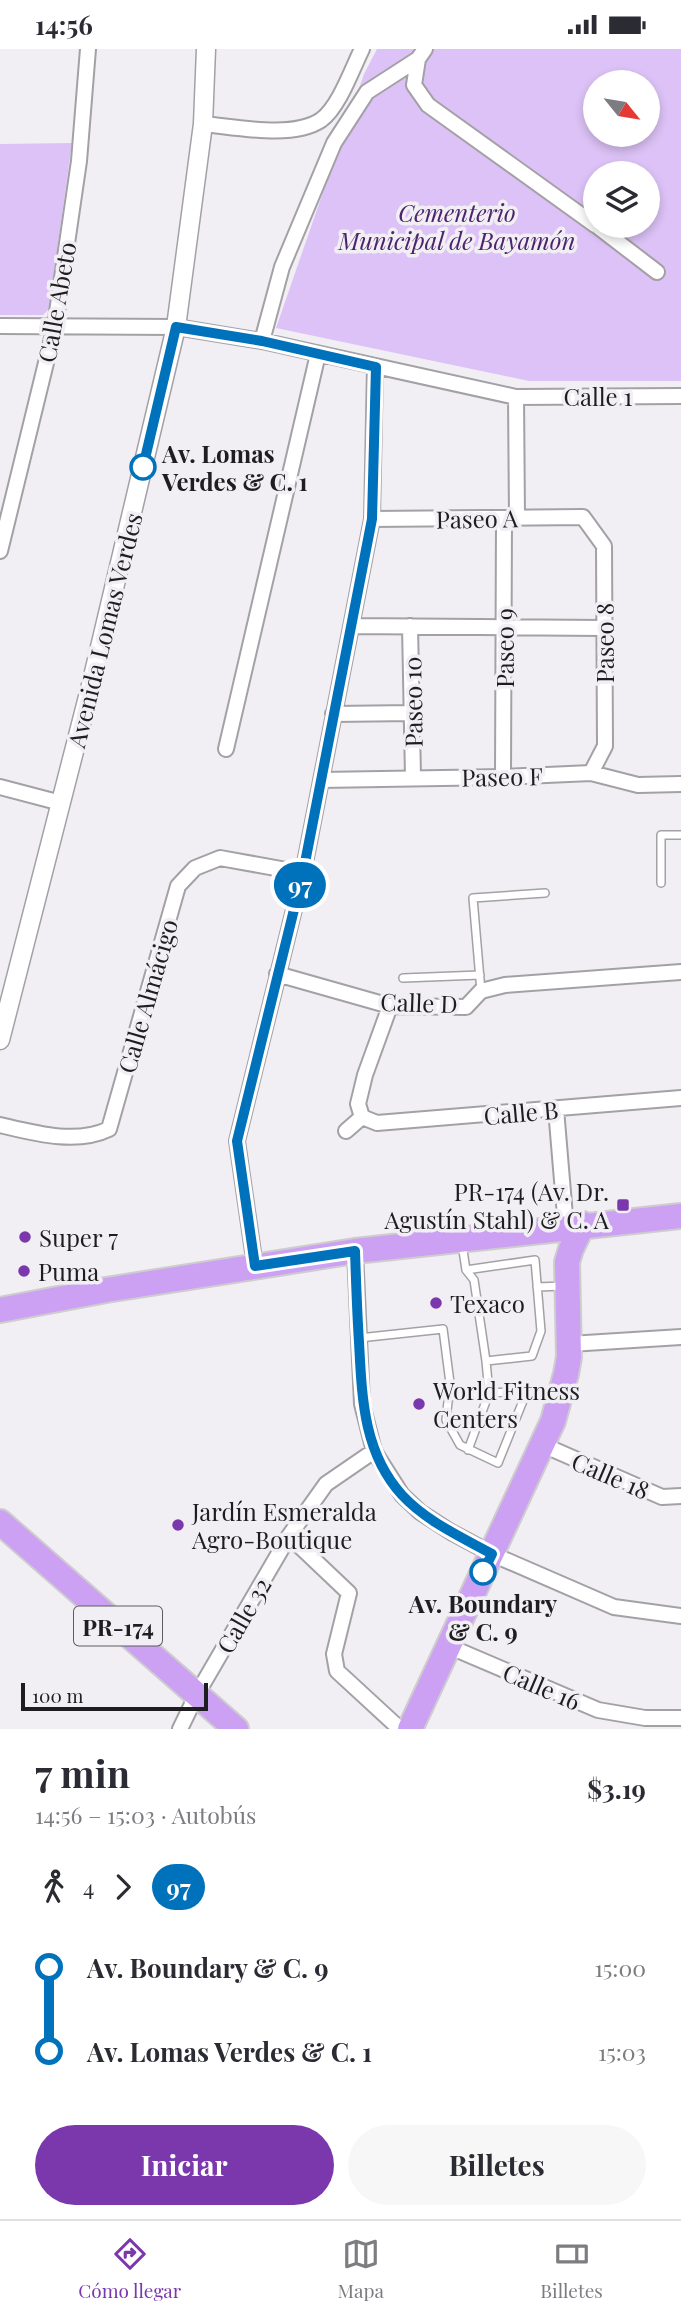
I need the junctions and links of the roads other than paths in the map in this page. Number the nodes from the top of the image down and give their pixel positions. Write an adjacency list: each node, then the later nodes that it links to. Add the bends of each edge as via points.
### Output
1 (88, 49): 10 (street, Calle Abeto, via 79,161)
2 (205, 49): 5 (street, Avenida Lomas Verdes)
3 (362, 49): 5 (street, via 335,105 321,120 289,131)
4 (421, 54): 6 (street, via 414,85 428,105); 12 (street, via 367,92 334,143 282,267)
5 (203, 124): 11 (street, Avenida Lomas Verdes)
6 (583, 216)
7 (613, 238): 8 (street)
8 (657, 272)
9 (0, 326): 10 (street, Calle 1)
10 (55, 326): 11 (street, Calle 1); 20 (street, Calle Abeto)
11 (176, 327): 12 (street, Calle 1); 34 (street, Avenida Lomas Verdes)
12 (262, 341): 13 (street, Calle 1)
13 (318, 353): 14 (street, Calle 1); 27 (street)
14 (376, 367): 16 (street, Calle 1); 19 (street)
15 (681, 396): 16 (street, Calle 1)
16 (516, 397): 18 (street, Paseo 9)
17 (583, 517): 18 (street, Paseo A); 24 (street, Paseo 8, via 604,545)
18 (510, 518): 19 (street, Paseo A); 23 (street, Paseo 9)
19 (372, 519): 21 (street)
20 (0, 551)
21 (351, 626): 22 (street); 26 (street)
22 (410, 626): 23 (street); 25 (street, Paseo 10)
23 (504, 627): 24 (street); 30 (street, Paseo 9)
24 (603, 628): 28 (street, Paseo 8, via 605,746)
25 (412, 713): 26 (street); 29 (street, Paseo 10)
26 (333, 714): 31 (street)
27 (226, 749)
28 (591, 773): 30 (street, Paseo F); 32 (street, Paseo F, via 638,785)
29 (413, 777): 30 (street, Paseo F); 31 (street, Paseo F)
30 (503, 777)
31 (321, 780): 36 (street)
32 (681, 784)
33 (0, 787): 34 (street)
34 (61, 803): 45 (street, Avenida Lomas Verdes)
35 (681, 835): 37 (lane, via 661,835)
36 (303, 873): 40 (street); 49 (street, Calle Almácigo, via 220,858 195,868 178,886 109,1129 96,1136 47,1135)
37 (661, 883)
38 (545, 893): 41 (lane, via 473,898)
39 (681, 972): 43 (street, Calle D, via 505,985)
40 (277, 974): 44 (street, Calle D); 56 (street, via 237,1141)
41 (480, 975): 42 (lane); 43 (lane)
42 (403, 978)
43 (481, 991): 44 (street, Calle D, via 466,1007)
44 (390, 1006): 48 (street, via 365,1075 358,1104)
45 (0, 1040)
46 (681, 1098): 47 (street, Calle B)
47 (556, 1109): 48 (street, Calle B, via 377,1123); 52 (street)
48 (362, 1117): 50 (street)
49 (0, 1125)
50 (346, 1131)
51 (681, 1216): 52 (highway)
52 (575, 1226): 53 (highway); 58 (highway)
53 (531, 1233): 54 (highway); 58 (highway, via 554,1248)
54 (461, 1240): 55 (highway); 57 (lane)
55 (355, 1251): 56 (highway); 62 (street)
56 (255, 1266): 60 (highway)
57 (467, 1270): 59 (lane, via 535,1260); 64 (lane, via 474,1280)
58 (567, 1274): 59 (lane); 63 (highway)
59 (537, 1287): 64 (lane, via 541,1331 532,1356)
60 (3, 1312)
61 (681, 1337): 63 (street)
62 (359, 1338): 68 (lane, via 443,1329); 71 (street, via 362,1404)
63 (570, 1344): 67 (highway)
64 (486, 1361): 66 (lane)
65 (527, 1391): 66 (lane); 67 (lane); 70 (lane, via 498,1463)
66 (489, 1393): 68 (lane); 70 (lane)
67 (561, 1394): 69 (highway)
68 (448, 1397): 70 (lane, via 446,1420)
69 (542, 1445): 72 (street, Calle 18, via 662,1497); 76 (highway)
70 (468, 1450)
71 (374, 1451): 75 (street, Calle 32, via 326,1484); 76 (street, via 393,1483 421,1512)
72 (681, 1496)
73 (0, 1522): 77 (highway, PR-174)
74 (0, 1532): 77 (highway)
75 (289, 1536): 80 (street, Calle 32); 84 (street, via 349,1593 334,1654 337,1671)
76 (492, 1554): 78 (street, via 614,1607); 79 (highway)
77 (44, 1561): 80 (highway, PR-174)
78 (681, 1616)
79 (448, 1646): 81 (street, Calle 16, via 598,1710 645,1719); 85 (highway)
80 (197, 1694): 82 (street, Calle 32); 83 (highway, PR-174)
81 (681, 1718)
82 (180, 1729)
83 (236, 1729)
84 (400, 1729)
85 (410, 1729)

